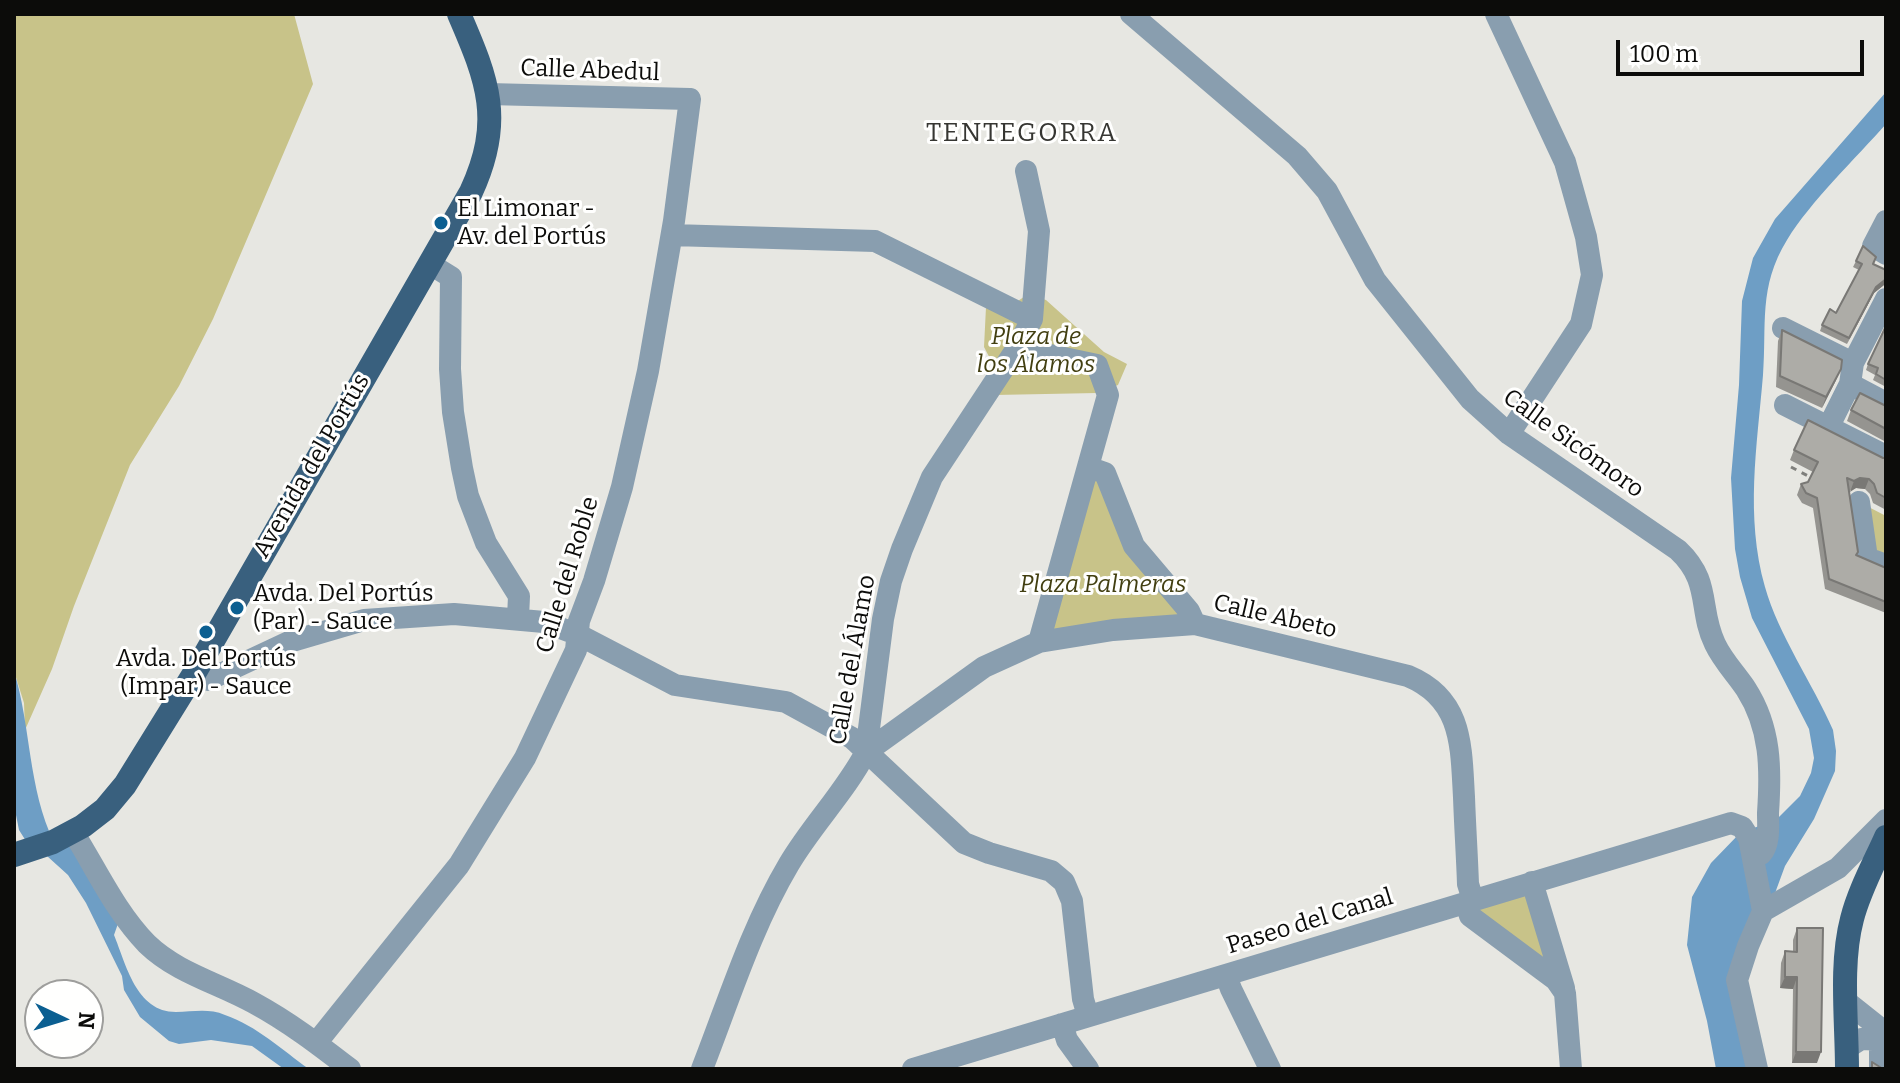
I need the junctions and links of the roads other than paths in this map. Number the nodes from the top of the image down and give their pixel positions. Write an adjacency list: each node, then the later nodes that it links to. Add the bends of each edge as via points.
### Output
1 (459, 14): 4 (main road, Avenida del Portús)
2 (1131, 14): 19 (street, Calle Sicómoro, via 1297,156 1327,191 1375,280 1406,321 1470,399)
3 (1496, 14): 19 (street, via 1565,162 1592,275 1581,324)
4 (488, 94): 5 (street, Calle Abedul); 10 (main road, Avenida del Portús, via 482,166)
5 (690, 99): 8 (street, Calle del Roble)
6 (1026, 171): 12 (street, via 1039,231)
7 (1886, 221): 9 (street)
8 (672, 235): 12 (street, via 875,241); 26 (street, Calle del Roble, via 622,487)
9 (1879, 250)
10 (430, 264): 24 (street, via 451,277 453,412 468,496 486,543 519,596); 28 (main road, Avenida del Portús)
11 (1886, 299): 15 (street)
12 (1032, 319): 14 (street, Calle del Álamo)
13 (1783, 328): 15 (street)
14 (1017, 348): 21 (street, via 1097,365 1108,395); 29 (street, Calle del Álamo, via 932,477 902,549 883,619)
15 (1852, 374): 16 (street); 18 (street)
16 (1886, 403)
17 (1785, 405): 18 (street)
18 (1829, 426): 20 (street)
19 (1509, 434): 34 (street, Calle Sicómoro, via 1678,550 1697,573 1715,644 1754,703 1768,744 1767,842)
20 (1886, 456)
21 (1088, 467): 25 (street, via 1105,473 1134,546); 27 (street)
22 (1859, 502): 23 (street, via 1867,558)
23 (1886, 565)
24 (518, 618): 26 (street); 28 (street, via 423,615 364,620 289,642 208,680)
25 (1195, 624): 27 (street, Calle Abeto); 36 (street, Calle Abeto, via 1397,673 1430,687 1449,710 1459,735)
26 (579, 635): 29 (street, via 675,685 786,702 852,738); 44 (street, Calle del Roble, via 525,758 491,817 459,865)
27 (1039, 642): 29 (street, Calle Abeto, via 984,667)
28 (195, 672): 31 (main road, Avenida del Portús, via 125,785 99,814)
29 (866, 752): 41 (street, via 964,843 1051,871 1064,882 1072,901); 48 (street, Calle del Álamo, via 776,886)
30 (1886, 820): 37 (street, via 1838,868)
31 (73, 832): 33 (main road, Avenida del Portús); 44 (street, via 121,915 148,945 174,966 244,997)
32 (1886, 837): 40 (main road, via 1853,915)
33 (14, 855)
34 (1755, 857): 35 (street, Paseo del Canal, via 1742,827 1731,823); 37 (street)
35 (1532, 882): 36 (street, Paseo del Canal); 39 (street)
36 (1470, 901): 38 (street, Paseo del Canal); 39 (street, via 1470,916 1556,980)
37 (1763, 911): 53 (street, via 1737,980)
38 (1226, 975): 41 (street, Paseo del Canal); 51 (street)
39 (1565, 993): 52 (street)
40 (1847, 1002): 43 (street); 46 (main road)
41 (1088, 1016): 42 (street, Paseo del Canal)
42 (1062, 1024): 49 (street, Paseo del Canal); 50 (street)
43 (1886, 1033)
44 (317, 1042): 47 (street)
45 (1886, 1043): 46 (street, via 1861,1039); 54 (street, via 1880,1050)
46 (1847, 1058)
47 (350, 1069)
48 (702, 1069)
49 (913, 1069)
50 (1088, 1069)
51 (1270, 1069)
52 (1571, 1069)
53 (1757, 1069)
54 (1880, 1069)

